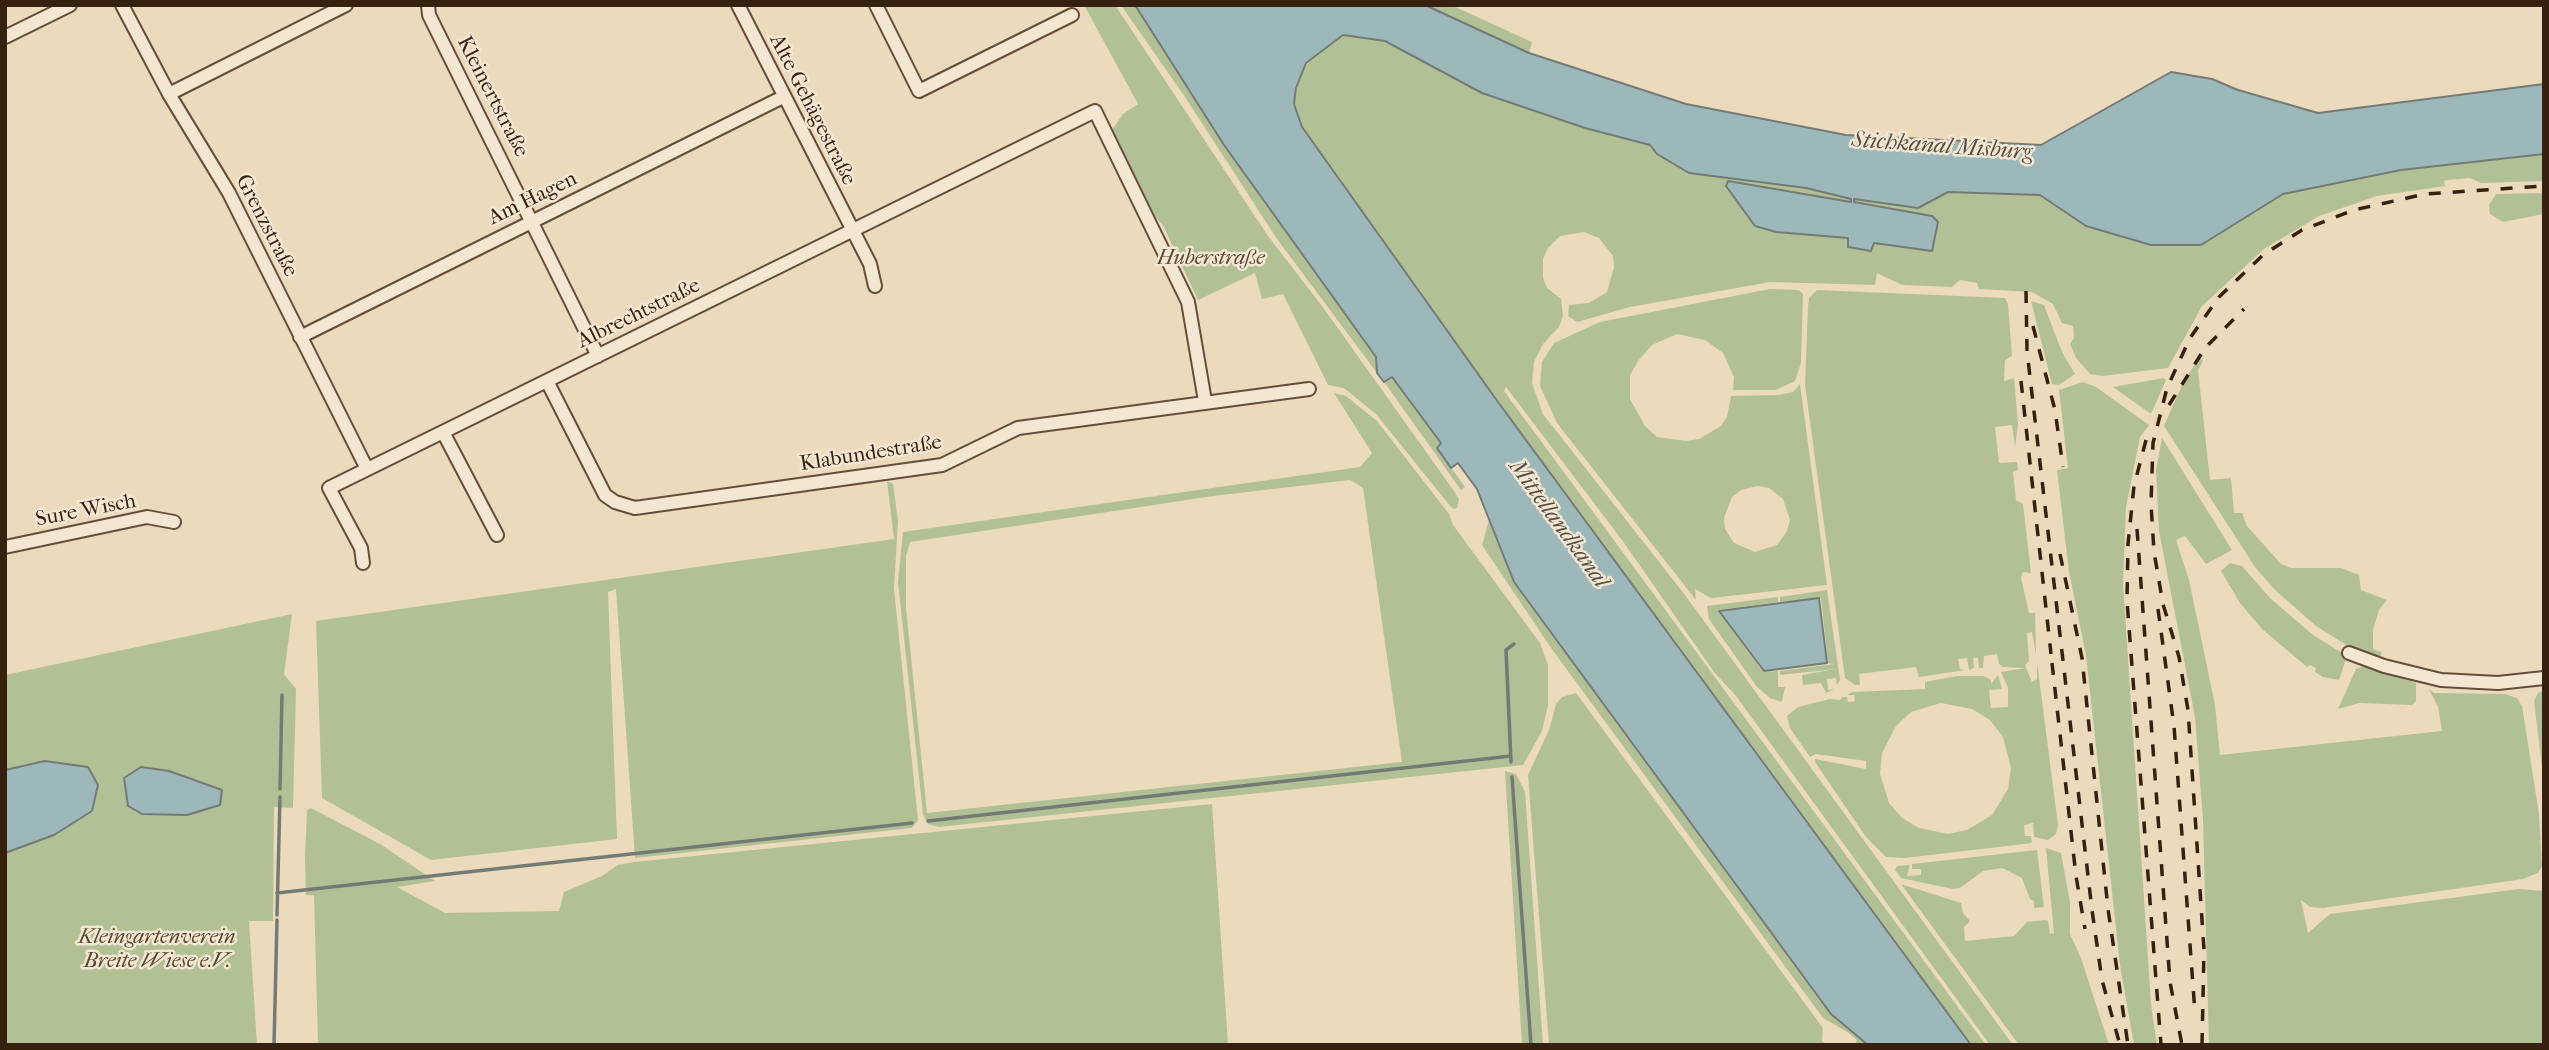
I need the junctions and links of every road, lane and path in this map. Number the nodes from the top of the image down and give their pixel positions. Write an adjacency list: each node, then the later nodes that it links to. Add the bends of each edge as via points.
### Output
1 (69, 5): 8 (street)
2 (122, 5): 9 (street, Grenzstraße)
3 (346, 5): 9 (street)
4 (428, 5): 11 (street, Kleinertstraße)
5 (738, 5): 10 (street, Alte Gehägestraße)
6 (876, 5): 7 (street, via 919,91)
7 (1072, 15)
8 (5, 37)
9 (169, 94): 14 (street, Grenzstraße, via 225,186)
10 (783, 97): 11 (street, Am Hagen); 12 (street, Alte Gehägestraße)
11 (532, 222): 14 (street, Am Hagen); 15 (street, Kleinertstraße)
12 (851, 231): 13 (street, via 870,264); 15 (street, Albrechtstraße); 18 (street, Albrechtstraße, via 1095,111 1188,302)
13 (875, 286)
14 (300, 337): 20 (street, Grenzstraße)
15 (598, 356): 16 (street, Albrechtstraße)
16 (547, 381): 18 (street, Klabundestraße, via 605,495 635,508 942,465 1017,428); 19 (street, Albrechtstraße)
17 (1309, 388): 18 (street, Klabundestraße)
18 (1205, 401)
19 (443, 432): 20 (street, Albrechtstraße); 22 (street)
20 (367, 469): 24 (street, Albrechtstraße, via 329,488 361,548)
21 (174, 522): 23 (street, Sure Wisch, via 146,517)
22 (497, 535)
23 (5, 547)
24 (363, 563)
25 (2349, 653): 26 (street, via 2441,680 2498,683)
26 (2544, 678)

